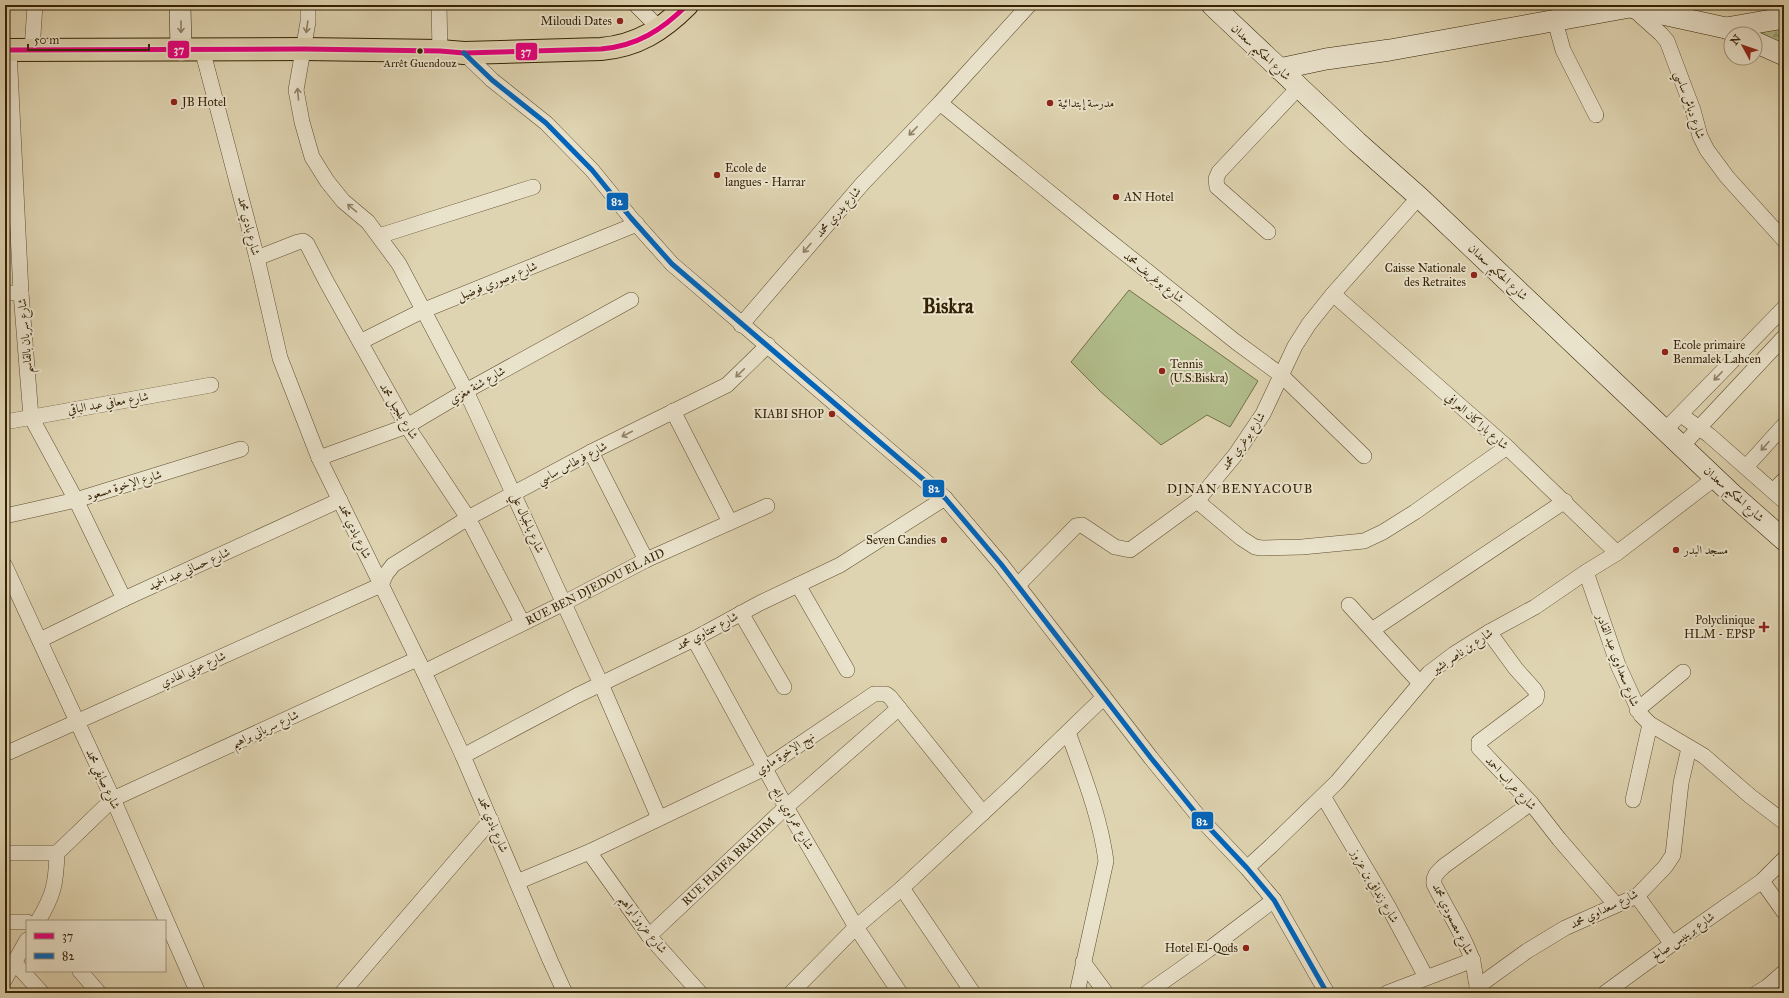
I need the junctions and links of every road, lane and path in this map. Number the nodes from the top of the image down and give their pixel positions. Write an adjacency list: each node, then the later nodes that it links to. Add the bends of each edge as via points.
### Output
1 (35, 5): 19 (street)
2 (180, 5): 20 (street, one-way to 20)
3 (308, 5): 17 (street, شارع بالجبال علي, one-way to 17)
4 (439, 5): 21 (street)
5 (636, 5): 13 (street)
6 (687, 5): 13 (main road)
7 (1028, 5): 26 (street, شارع بدري محمد)
8 (1212, 5): 24 (street, شارع الحكيم سعدان)
9 (1629, 6): 11 (street); 14 (street); 33 (street, شارع دباش ساسي, via 1667,41 1700,136 1714,161)
10 (1784, 18): 12 (street)
11 (1555, 21): 24 (street); 27 (street, via 1563,50)
12 (1752, 26)
13 (660, 29): 22 (main road, via 619,48)
14 (1723, 29)
15 (1763, 46): 23 (street)
16 (202, 49): 17 (main road); 20 (main road); 34 (street, شارع بادي محمد)
17 (304, 49): 21 (main road); 32 (street, شارع بالجبال علي, one-way to 17, via 368,222 343,201 312,157 296,90)
18 (7, 50): 19 (main road); 36 (street, شارع سريان بالقاسم)
19 (32, 50): 20 (main road)
20 (180, 50)
21 (440, 51): 22 (main road)
22 (464, 53): 30 (street, via 492,80 546,123 592,170)
23 (1784, 55)
24 (1279, 69): 25 (street, شارع الحكيم سعدان)
25 (1299, 87): 29 (street, شارع الحكيم سعدان); 31 (street, via 1219,172 1216,179 1217,187)
26 (940, 103): 41 (street, شارع بدري محمد, one-way to 41, via 863,183); 45 (street, شارع بوغريف محمد, via 1096,231)
27 (1596, 115)
28 (533, 186): 32 (street)
29 (1419, 197): 37 (street, شارع بوغري محمد); 55 (street, شارع الحكيم سعدان)
30 (637, 224): 40 (street, شارع بوصوري فوضيل); 41 (street, via 672,264)
31 (1268, 232)
32 (379, 236): 40 (street, شارع بالجبال علي, via 399,264)
33 (1784, 240)
34 (257, 258): 43 (street, شارع بلجبل محمد, via 298,242 303,241 307,244); 61 (street, شارع بادي محمد, via 280,358)
35 (5, 293): 36 (street)
36 (21, 293): 50 (street, شارع سريان بالقاسم)
37 (1333, 294): 45 (street, شارع بوغري محمد, via 1295,346); 57 (street, شارع باراكان العرافي)
38 (631, 300): 47 (street, شارع شنة مغزي)
39 (1784, 308): 49 (street, one-way to 49)
40 (422, 311): 43 (street, شارع بوصوري فوضيل); 47 (street, شارع بالجبال علي)
41 (741, 325): 44 (street)
42 (1784, 337): 54 (street)
43 (360, 342): 53 (street, شارع بلجبل محمد)
44 (768, 345): 48 (street, شارع فرطاس ساسي, one-way to 48, via 727,385); 67 (street)
45 (1281, 375): 60 (street, شارع بوغريف محمد); 70 (street, شارع بوغري محمد, via 1263,414 1250,434)
46 (210, 385): 50 (street, شارع معافي عبد الباقي)
47 (466, 391): 53 (street, شارع شنة مغزي); 65 (street, شارع بالجبال علي)
48 (673, 411): 59 (street, شارع فرطاس ساسي, one-way to 59); 75 (street)
49 (1681, 415): 54 (street); 55 (street)
50 (31, 417): 51 (street, شارع معافي عبد الباقي); 68 (street, شارع سريان بالقاسم)
51 (5, 422)
52 (1784, 425): 62 (street, one-way to 62)
53 (407, 426): 61 (street, شارع شنة مغزي); 74 (street, شارع بلجبل محمد)
54 (1700, 428): 56 (street); 62 (street)
55 (1666, 430): 56 (street, شارع الحكيم سعدان)
56 (1682, 446): 63 (street, شارع الحكيم سعدان)
57 (1507, 447): 70 (street, via 1415,512 1364,541 1302,547 1255,547 1248,544); 71 (street, شارع باراكان العرافي)
58 (241, 449): 68 (street, شارع الإخوة مسعود)
59 (591, 452): 65 (street, شارع فرطاس ساسي); 78 (street)
60 (1364, 456)
61 (319, 458): 69 (street, شارع بادي محمد)
62 (1746, 467): 66 (street)
63 (1715, 478): 76 (street, شارع الحكيم سعدان); 77 (street, شارع بن ناصر بشير)
64 (1784, 480): 66 (street)
65 (514, 493): 74 (street, شارع فرطاس ساسي); 85 (street, شارع بالجبال علي)
66 (1778, 496)
67 (945, 498): 82 (street, شارع سمتاوي محمد, via 840,565); 83 (street)
68 (76, 500): 73 (street, شارع الإخوة مسعود); 84 (street, شارع سريان بالقاسم)
69 (340, 500): 81 (street, شارع بادي محمد); 84 (street, شارع حساني عبد الحميد)
70 (1197, 500): 83 (street, شارع بوغري محمد, via 1130,550 1115,547 1082,525 1076,526)
71 (1565, 501): 77 (street, شارع باراكان العرافي); 89 (street)
72 (767, 506): 75 (street, RUE BEN DJEDOU EL AID)
73 (5, 516)
74 (468, 518): 81 (street, شارع فرطاس ساسي, via 393,565); 88 (street, شارع بلجبل محمد)
75 (730, 522): 78 (street, RUE BEN DJEDOU EL AID)
76 (1784, 540)
77 (1618, 553): 80 (street, شارع بن ناصر بشير)
78 (646, 560): 85 (street, RUE BEN DJEDOU EL AID)
79 (5, 566): 92 (street, شارع صايفي محمد)
80 (1586, 572): 90 (street, شارع بن ناصر بشير, via 1535,607); 101 (street, شارع سعداوي عبد القادر, via 1618,665)
81 (381, 585): 93 (street, شارع بادي محمد); 102 (street, شارع عوني الهادي)
82 (798, 585): 87 (street, شارع سمتاوي محمد); 94 (street)
83 (1018, 585): 99 (street)
84 (124, 599): 92 (street, شارع حساني عبد الحميد)
85 (564, 603): 88 (street, RUE BEN DJEDOU EL AID); 97 (street, شارع بالجبال علي)
86 (1349, 605): 89 (street)
87 (741, 613): 91 (street, شارع سمتاوي محمد); 98 (street)
88 (522, 622): 93 (street, RUE BEN DJEDOU EL AID)
89 (1372, 630): 96 (street)
90 (1489, 632): 96 (street, شارع بن ناصر بشير, via 1454,654); 112 (street, شارع عراب احمد, via 1537,694 1536,699 1478,745)
91 (694, 639): 97 (street, شارع سمتاوي محمد); 108 (street, شارع عمراوي رابح)
92 (40, 640): 102 (street, شارع صايفي محمد)
93 (421, 666): 107 (street, شارع بادي محمد); 110 (street, شارع سرياني براهيم)
94 (847, 670)
95 (1683, 672): 101 (street)
96 (1420, 683): 109 (street, شارع بن ناصر بشير, via 1337,782)
97 (601, 684): 107 (street, شارع سمتاوي محمد); 115 (street, شارع بالجبال علي)
98 (784, 688)
99 (1104, 697): 104 (street); 122 (street, via 1199,817)
100 (899, 708): 108 (street, نهج الإخوة ماوي, via 886,694 874,694); 113 (street, RUE HAIFA BRAHIM); 114 (street, نهج الإخوة ماوي)
101 (1637, 710): 103 (street, شارع سعداوي عبد القادر)
102 (76, 722): 106 (street, شارع عوني الهادي); 110 (street, شارع صايفي محمد)
103 (1650, 724): 105 (street, شارع سعداوي عبد القادر); 111 (street)
104 (1068, 732): 114 (street); 139 (street, via 1094,808 1106,860)
105 (1689, 748): 117 (street, شارع سعداوي عبد القادر, via 1716,766); 126 (street, شارع سعداوي محمد, via 1681,783 1673,854 1665,867)
106 (5, 754)
107 (463, 756): 116 (street, شارع بادي محمد)
108 (765, 768): 113 (street, شارع عمراوي رابح); 115 (street, نهج الإخوة ماوي)
109 (1322, 796): 122 (street, شارع بن ناصر بشير); 142 (street, شارع زنداقي بن عزوز, via 1388,906)
110 (113, 799): 120 (street, شارع سرياني براهيم); 150 (street, شارع صايفي محمد)
111 (1633, 800)
112 (1531, 803): 128 (street, شارع عراب احمد); 137 (street, شارع مصمودي محمد, via 1444,866 1433,879)
113 (786, 807): 133 (street, شارع عمراوي رابح); 134 (street, RUE HAIFA BRAHIM)
114 (983, 813): 125 (street)
115 (659, 818): 118 (street, نهج الإخوة ماوي)
116 (491, 820): 124 (street, شارع بادي محمد); 151 (street)
117 (1784, 822)
118 (589, 852): 124 (street, نهج الإخوة ماوي); 134 (street, شارع عزوز ابراهيم)
119 (5, 853): 120 (street)
120 (56, 853): 130 (street, via 56,880 53,893)
121 (1784, 859): 123 (street, شارع برينيس صالح)
122 (1247, 868): 127 (street)
123 (1762, 881): 129 (street); 136 (street, شارع برينيس صالح)
124 (517, 882): 152 (street, شارع بادي محمد)
125 (902, 888): 133 (street); 156 (street)
126 (1637, 896): 128 (street, شارع سعداوي محمد); 136 (street)
127 (1274, 900): 159 (street); 160 (street)
128 (1616, 905): 145 (street, شارع سعداوي محمد, via 1565,928 1527,951)
129 (1784, 912)
130 (39, 920)
131 (5, 922): 132 (street)
132 (26, 922)
133 (856, 927): 144 (street); 155 (street, شارع عمراوي رابح)
134 (649, 936): 153 (street, شارع عزوز ابراهيم)
135 (26, 942): 138 (street)
136 (1672, 944): 147 (street, شارع برينيس صالح)
137 (1473, 960): 142 (street); 145 (street, شارع مصمودي محمد)
138 (14, 962): 143 (street); 148 (street)
139 (1083, 962): 157 (street); 158 (street)
140 (81, 972): 149 (street)
141 (1784, 972): 146 (street)
142 (1426, 977): 161 (street)
143 (5, 979)
144 (806, 988): 154 (street)
145 (1478, 990)
146 (1765, 991)
147 (1610, 992)
148 (42, 993)
149 (99, 993)
150 (198, 993)
151 (342, 993)
152 (566, 993)
153 (700, 993)
154 (791, 993)
155 (900, 993)
156 (973, 993)
157 (1077, 993)
158 (1106, 993)
159 (1147, 993)
160 (1327, 993)
161 (1387, 993)

